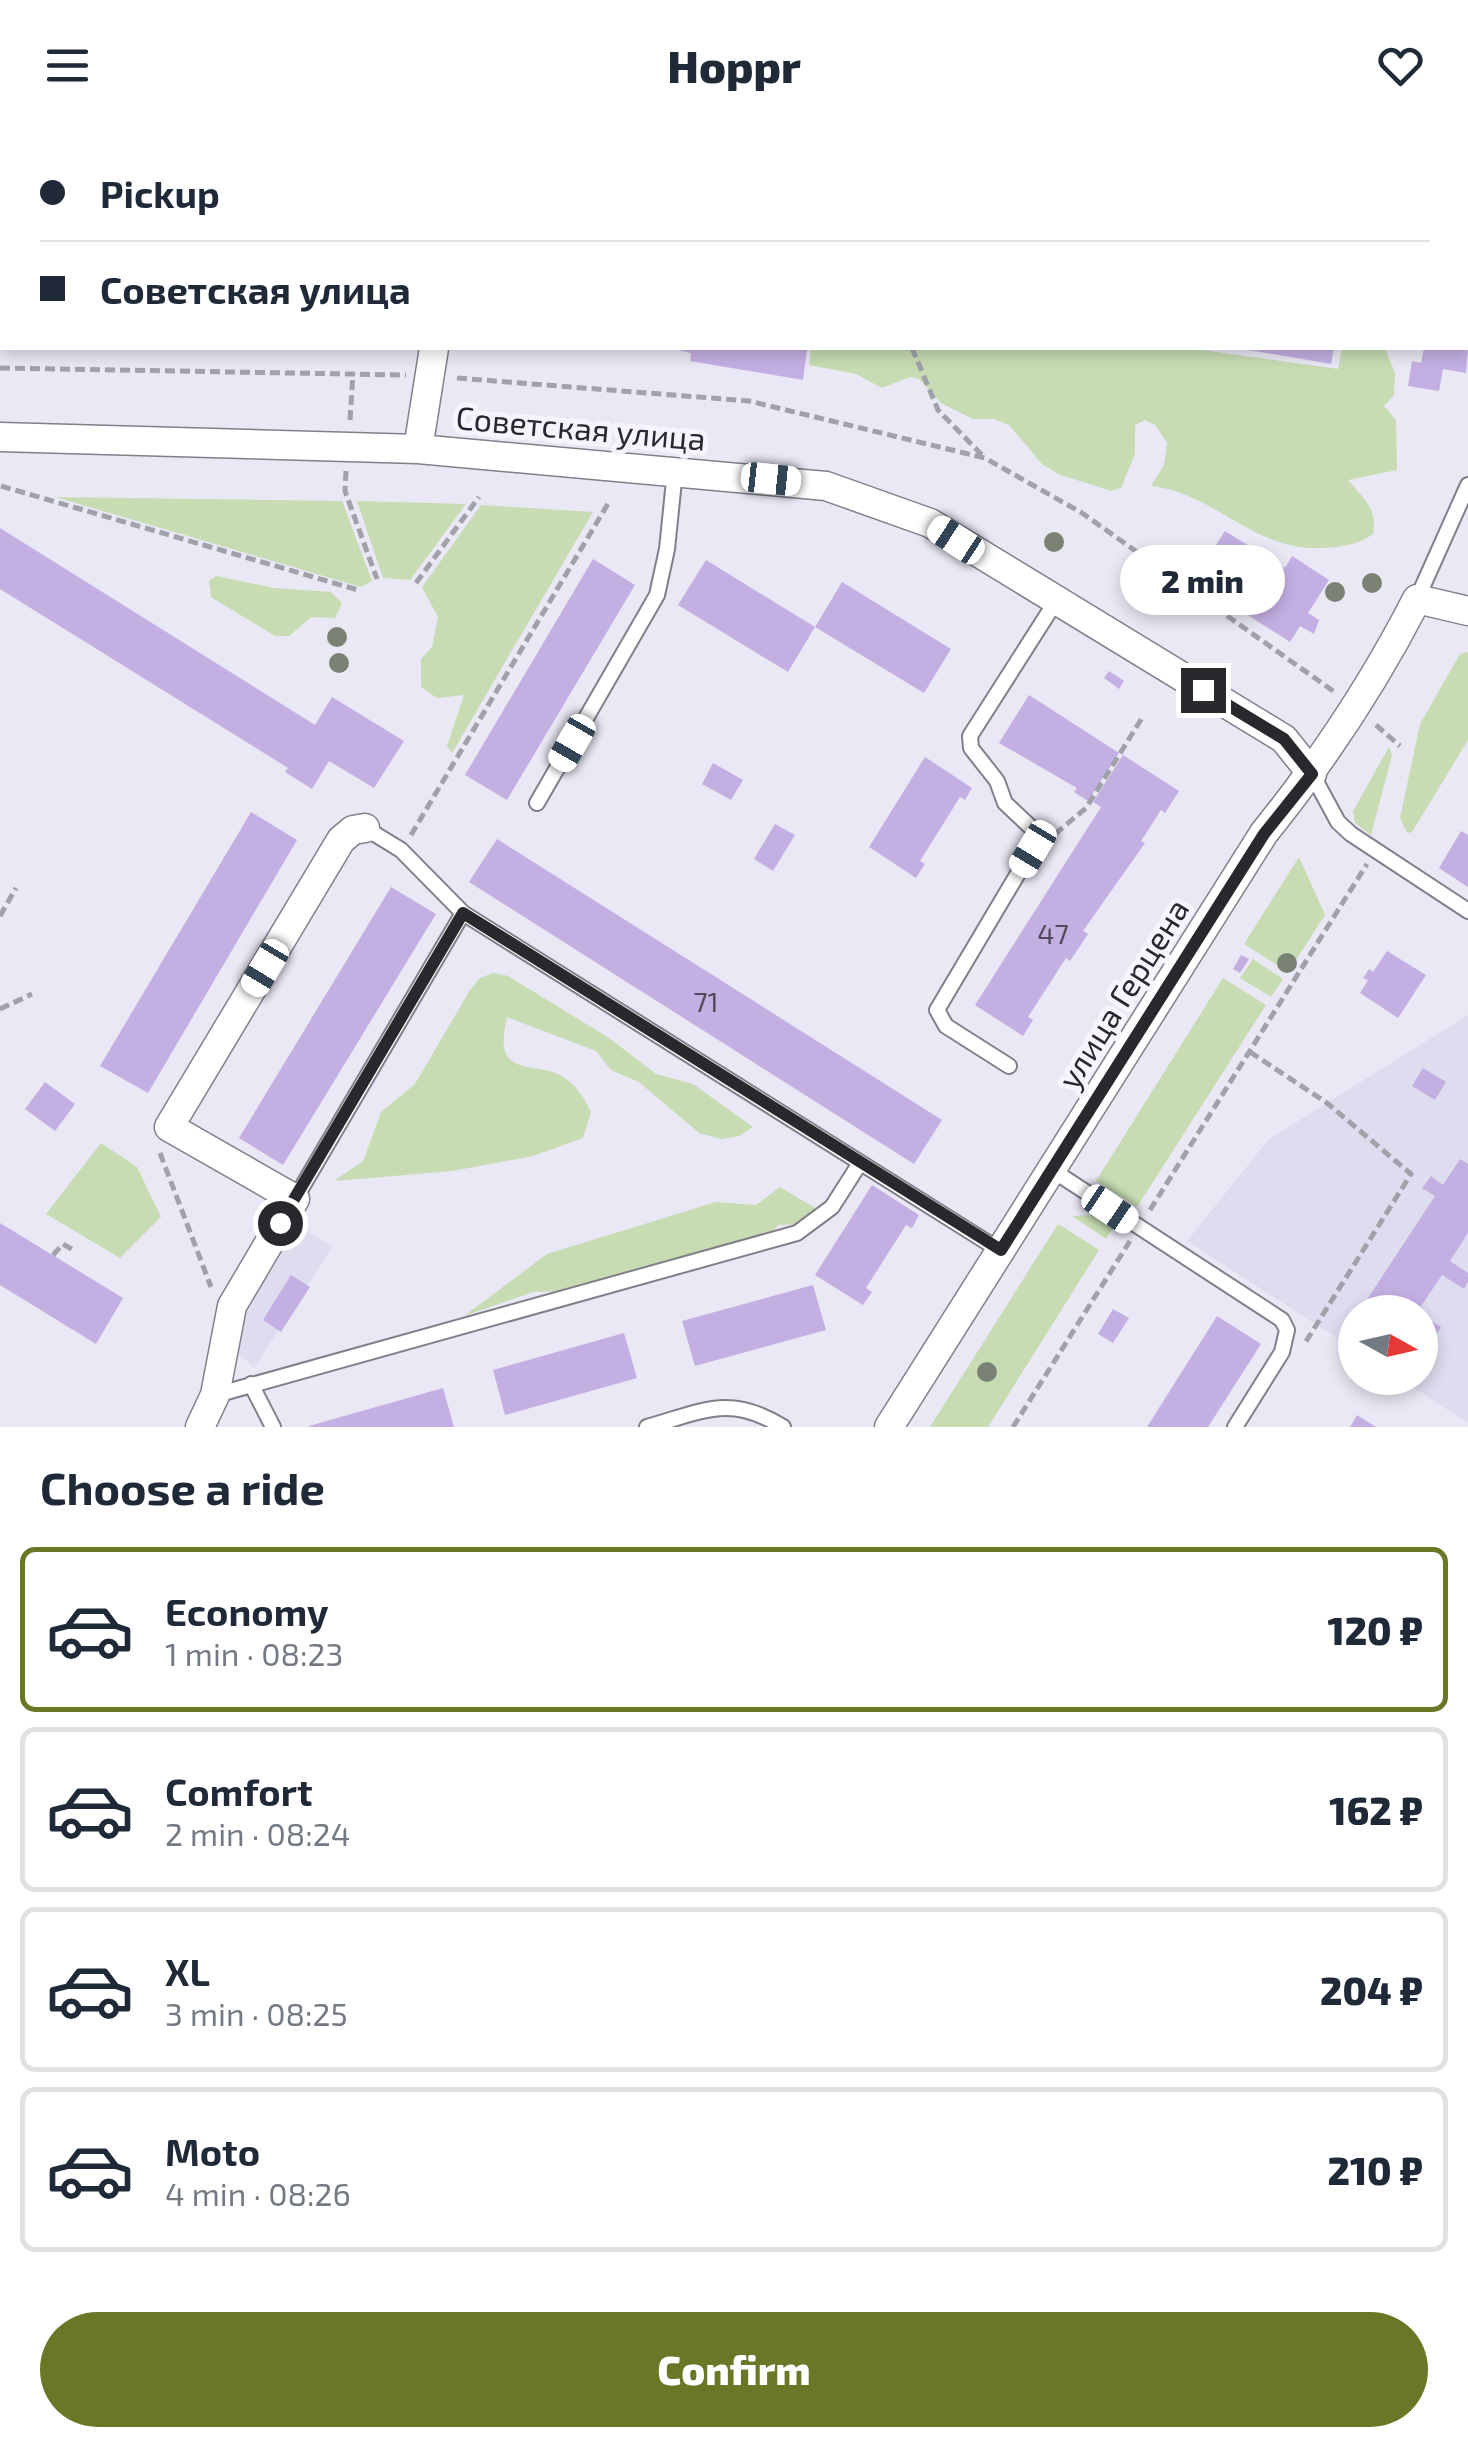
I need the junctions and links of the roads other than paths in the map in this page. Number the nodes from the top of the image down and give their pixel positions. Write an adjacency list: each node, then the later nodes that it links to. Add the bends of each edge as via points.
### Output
1 (434, 350): 3 (street)
2 (0, 437): 3 (street, Советская улица)
3 (418, 449): 4 (street, Советская улица)
4 (675, 470): 7 (street, Советская улица, via 792,481 861,496 930,523); 10 (lane, via 657,595)
5 (1468, 485): 6 (lane)
6 (1416, 599): 8 (street); 9 (street, улица Герцена)
7 (1056, 601): 9 (street, Советская улица, via 1284,739); 14 (lane, via 970,736 1004,803 1037,833 1036,844 937,1010 946,1026)
8 (1468, 611)
9 (1312, 774): 12 (lane, via 1338,822 1374,853); 16 (street, улица Герцена, via 1264,834)
10 (537, 803)
11 (365, 828): 13 (lane, via 401,850); 17 (street, via 341,840 169,1128)
12 (1468, 911)
13 (463, 913): 15 (lane); 17 (lane)
14 (1009, 1066)
15 (860, 1162): 18 (lane); 19 (lane, via 832,1207 796,1233)
16 (1052, 1170): 18 (street, улица Герцена); 28 (lane, via 1274,1312 1287,1330 1282,1352)
17 (295, 1199): 20 (street, via 239,1290)
18 (1001, 1250): 27 (street, улица Герцена)
19 (251, 1384): 20 (lane); 23 (lane)
20 (215, 1395): 22 (street)
21 (705, 1410): 24 (lane); 25 (lane); 26 (lane, via 746,1408)
22 (200, 1427)
23 (273, 1427)
24 (647, 1427)
25 (696, 1427)
26 (782, 1427)
27 (890, 1427)
28 (1235, 1427)

